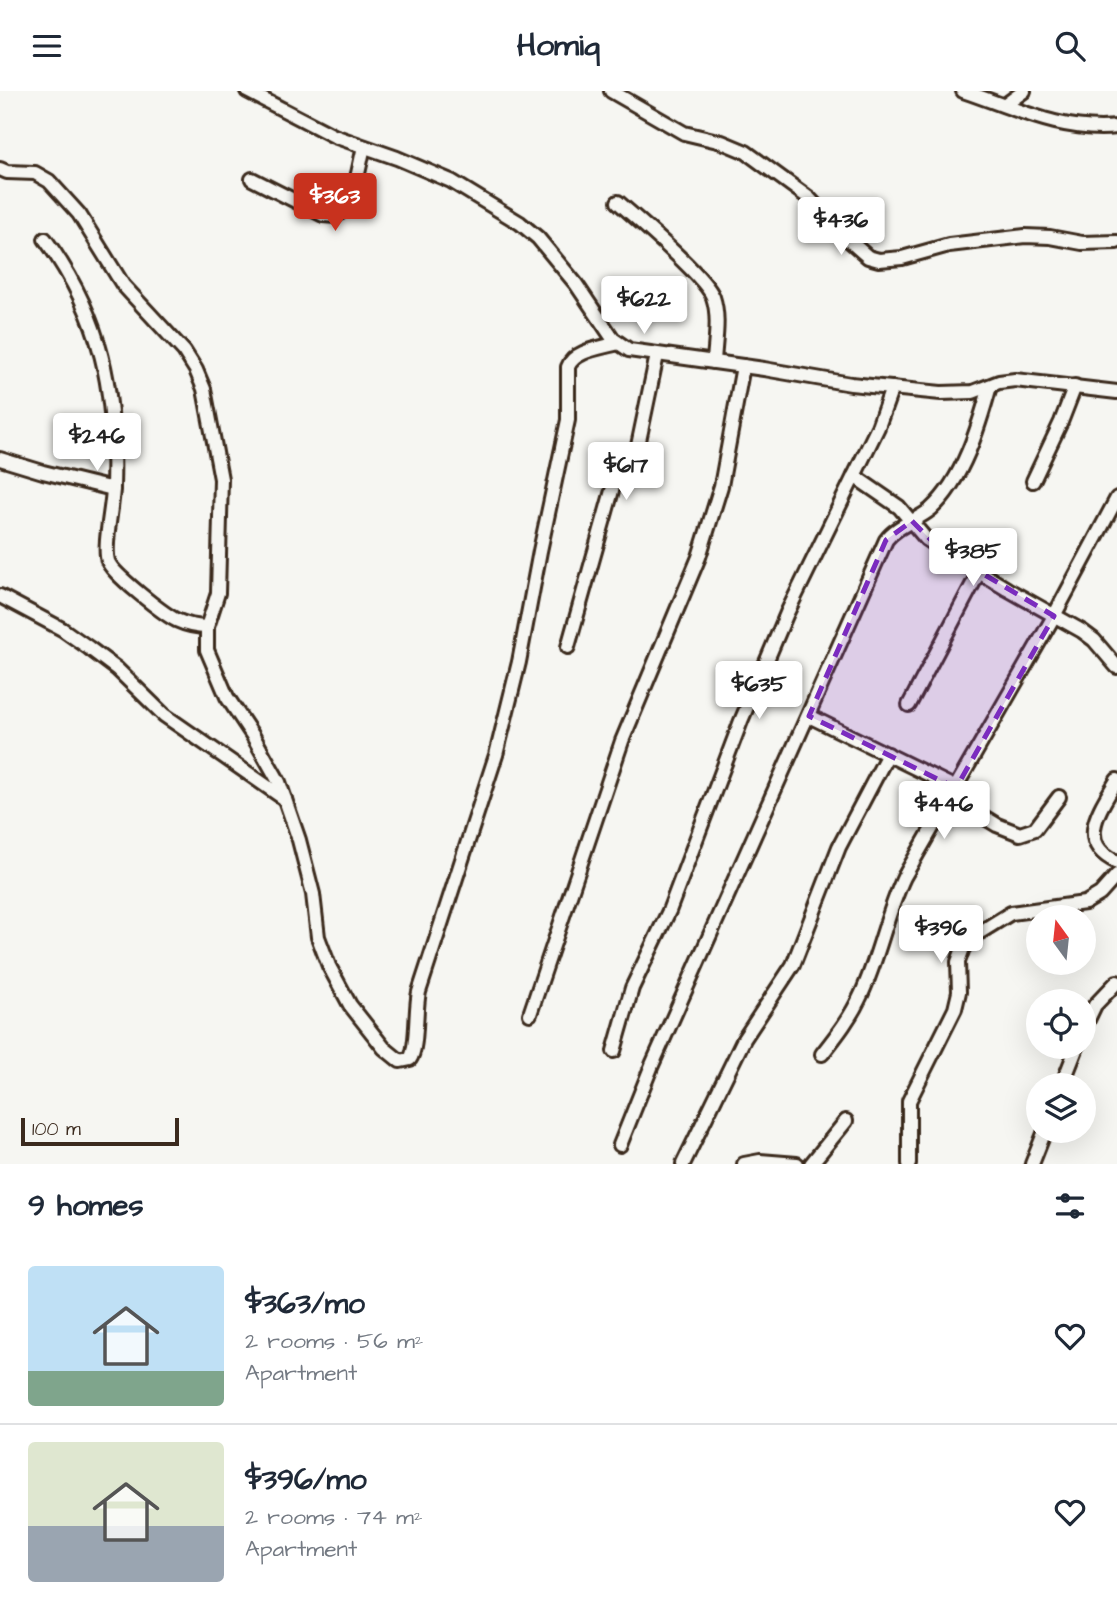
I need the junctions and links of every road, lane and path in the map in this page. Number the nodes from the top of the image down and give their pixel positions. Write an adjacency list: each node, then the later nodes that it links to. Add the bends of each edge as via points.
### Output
1 (247, 91): 7 (street)
2 (611, 91): 12 (street, via 684,133 746,152 809,198 868,257 902,258 949,245 1024,236 1082,243)
3 (963, 91): 5 (street)
4 (1024, 91): 5 (street)
5 (1005, 105): 6 (street, via 1078,128)
6 (1117, 127)
7 (364, 147): 9 (street, via 349,200 333,217); 13 (street, via 451,181 520,223 576,283)
8 (0, 169): 30 (street, via 35,173 65,197 123,285 196,370 204,389 221,479 218,593)
9 (253, 179)
10 (618, 202): 15 (street, via 711,293 717,321)
11 (45, 239): 24 (street, via 77,287 98,340 111,417)
12 (1117, 241)
13 (618, 343): 14 (street); 39 (street, via 577,356 568,367 568,420 519,662 496,755 419,992 410,1059 400,1061 384,1048 350,1005 329,966)
14 (657, 355): 15 (street); 31 (street, via 635,460 613,487)
15 (714, 362): 16 (street)
16 (743, 366): 19 (street); 44 (street, via 721,486 699,557 622,741)
17 (990, 386): 18 (street, via 1015,380); 19 (street, via 964,394); 26 (street, via 968,453 944,495)
18 (1075, 386): 20 (street); 23 (street)
19 (892, 388): 22 (street)
20 (1117, 391)
21 (0, 459): 24 (street)
22 (855, 476): 26 (street, via 886,496); 45 (street, via 787,613 741,721 669,911 632,988)
23 (1033, 481)
24 (113, 489): 30 (street, via 107,542 111,567 174,619)
25 (1117, 498): 29 (street)
26 (912, 521): 27 (street, via 926,538); 34 (street, via 886,540)
27 (979, 572): 29 (street); 33 (street)
28 (0, 596): 39 (street, via 89,648 164,715)
29 (1054, 616): 32 (street, via 1094,640); 37 (street)
30 (207, 627): 39 (street, via 207,650 227,697 279,782)
31 (568, 647)
32 (1117, 667)
33 (909, 705)
34 (809, 716): 35 (street); 49 (street)
35 (888, 754): 37 (street); 50 (street, via 848,828 793,965 744,1039)
36 (1117, 779): 40 (street, via 1098,811 1094,835 1101,852)
37 (953, 792): 38 (street, via 997,825 1020,834 1035,829); 46 (street, via 894,898 862,994)
38 (1059, 797)
39 (285, 800)
40 (1117, 862)
41 (1117, 875): 54 (street, via 1085,903 1012,913 963,948 955,1009 909,1101)
42 (1117, 982): 43 (street)
43 (1096, 1004)
44 (530, 1014)
45 (614, 1051)
46 (822, 1053)
47 (846, 1121): 53 (street)
48 (1040, 1143): 55 (street)
49 (620, 1145)
50 (683, 1164)
51 (744, 1164): 52 (street)
52 (797, 1164)
53 (811, 1164)
54 (909, 1164)
55 (1032, 1164)

